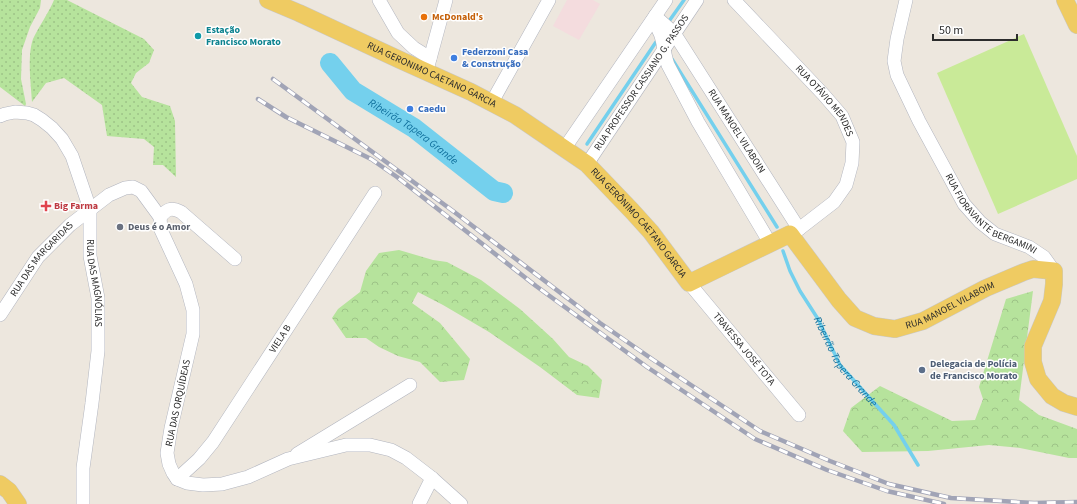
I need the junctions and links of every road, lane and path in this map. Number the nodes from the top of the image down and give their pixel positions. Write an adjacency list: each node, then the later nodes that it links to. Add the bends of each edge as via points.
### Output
1 (268, 0): 14 (main road, RUA GERONIMO CAETANO GARCIA)
2 (379, 0): 14 (street, via 398,33)
3 (446, 0): 14 (street)
4 (549, 0): 15 (street)
5 (666, 0): 10 (street)
6 (697, 0): 12 (street, RUA PROFESSOR CASSIANO G. PASSOS)
7 (734, 0): 22 (street, RUA OTÁVIO MENDES, via 842,116 853,142 852,164 846,185 834,202)
8 (906, 0): 25 (street, RUA FIORAVANTE BERGAMINI, via 894,61 896,74 964,204 995,234 1029,247 1044,257)
9 (1064, 0): 11 (main road)
10 (653, 19): 12 (street, RUA MANOEL VILABOIN); 13 (street, via 663,40); 17 (street)
11 (1077, 25)
12 (674, 33): 13 (street, RUA PROFESSOR CASSIANO G. PASSOS); 22 (street, RUA MANOEL VILABOIN)
13 (664, 49): 18 (street, RUA PROFESSOR CASSIANO G. PASSOS); 23 (street, via 668,65 698,122)
14 (428, 65): 15 (main road, RUA GERONIMO CAETANO GARCIA)
15 (492, 102): 17 (main road, RUA GERONIMO CAETANO GARCIA)
16 (0, 116): 20 (street, RUA DAS MAGNÓLIAS, via 15,112 26,113 38,117 52,128 72,156)
17 (564, 149): 18 (main road, RUA GERONIMO CAETANO GARCIA)
18 (587, 164): 26 (main road, RUA GERÔNIMO CAETANO GARCIA, via 632,211)
19 (375, 193): 33 (street, VIELA B, via 213,442)
20 (90, 209): 21 (street, RUA DAS ORQUÍDEAS, via 108,195 133,187 141,191); 27 (street, RUA DAS MARGARIDAS, via 38,257); 36 (street, RUA DAS MAGNÓLIAS, via 90,256 98,298 98,351 83,468)
21 (160, 217): 24 (street, via 169,210 181,212); 33 (street, RUA DAS ORQUÍDEAS, via 161,230 186,284 193,310 193,334 167,454)
22 (795, 231): 23 (main road); 25 (main road, RUA MANOEL VILABOIM, via 838,300 856,318 874,326 895,329 923,321 986,288 1024,272 1033,269)
23 (770, 243): 26 (main road)
24 (235, 259)
25 (1054, 271): 29 (main road, via 1052,301 1033,346 1033,362 1038,379 1052,396)
26 (689, 283): 30 (street, TRAVESSA JOSÉ TOTA)
27 (0, 315)
28 (410, 385): 31 (street)
29 (1077, 407)
30 (799, 415)
31 (288, 459): 32 (street, via 346,445 370,445 391,450); 33 (street, via 248,477 222,484 202,485)
32 (432, 478): 37 (street); 38 (street)
33 (177, 479)
34 (0, 484): 35 (main road, via 9,491)
35 (18, 504)
36 (83, 504)
37 (419, 504)
38 (461, 504)

